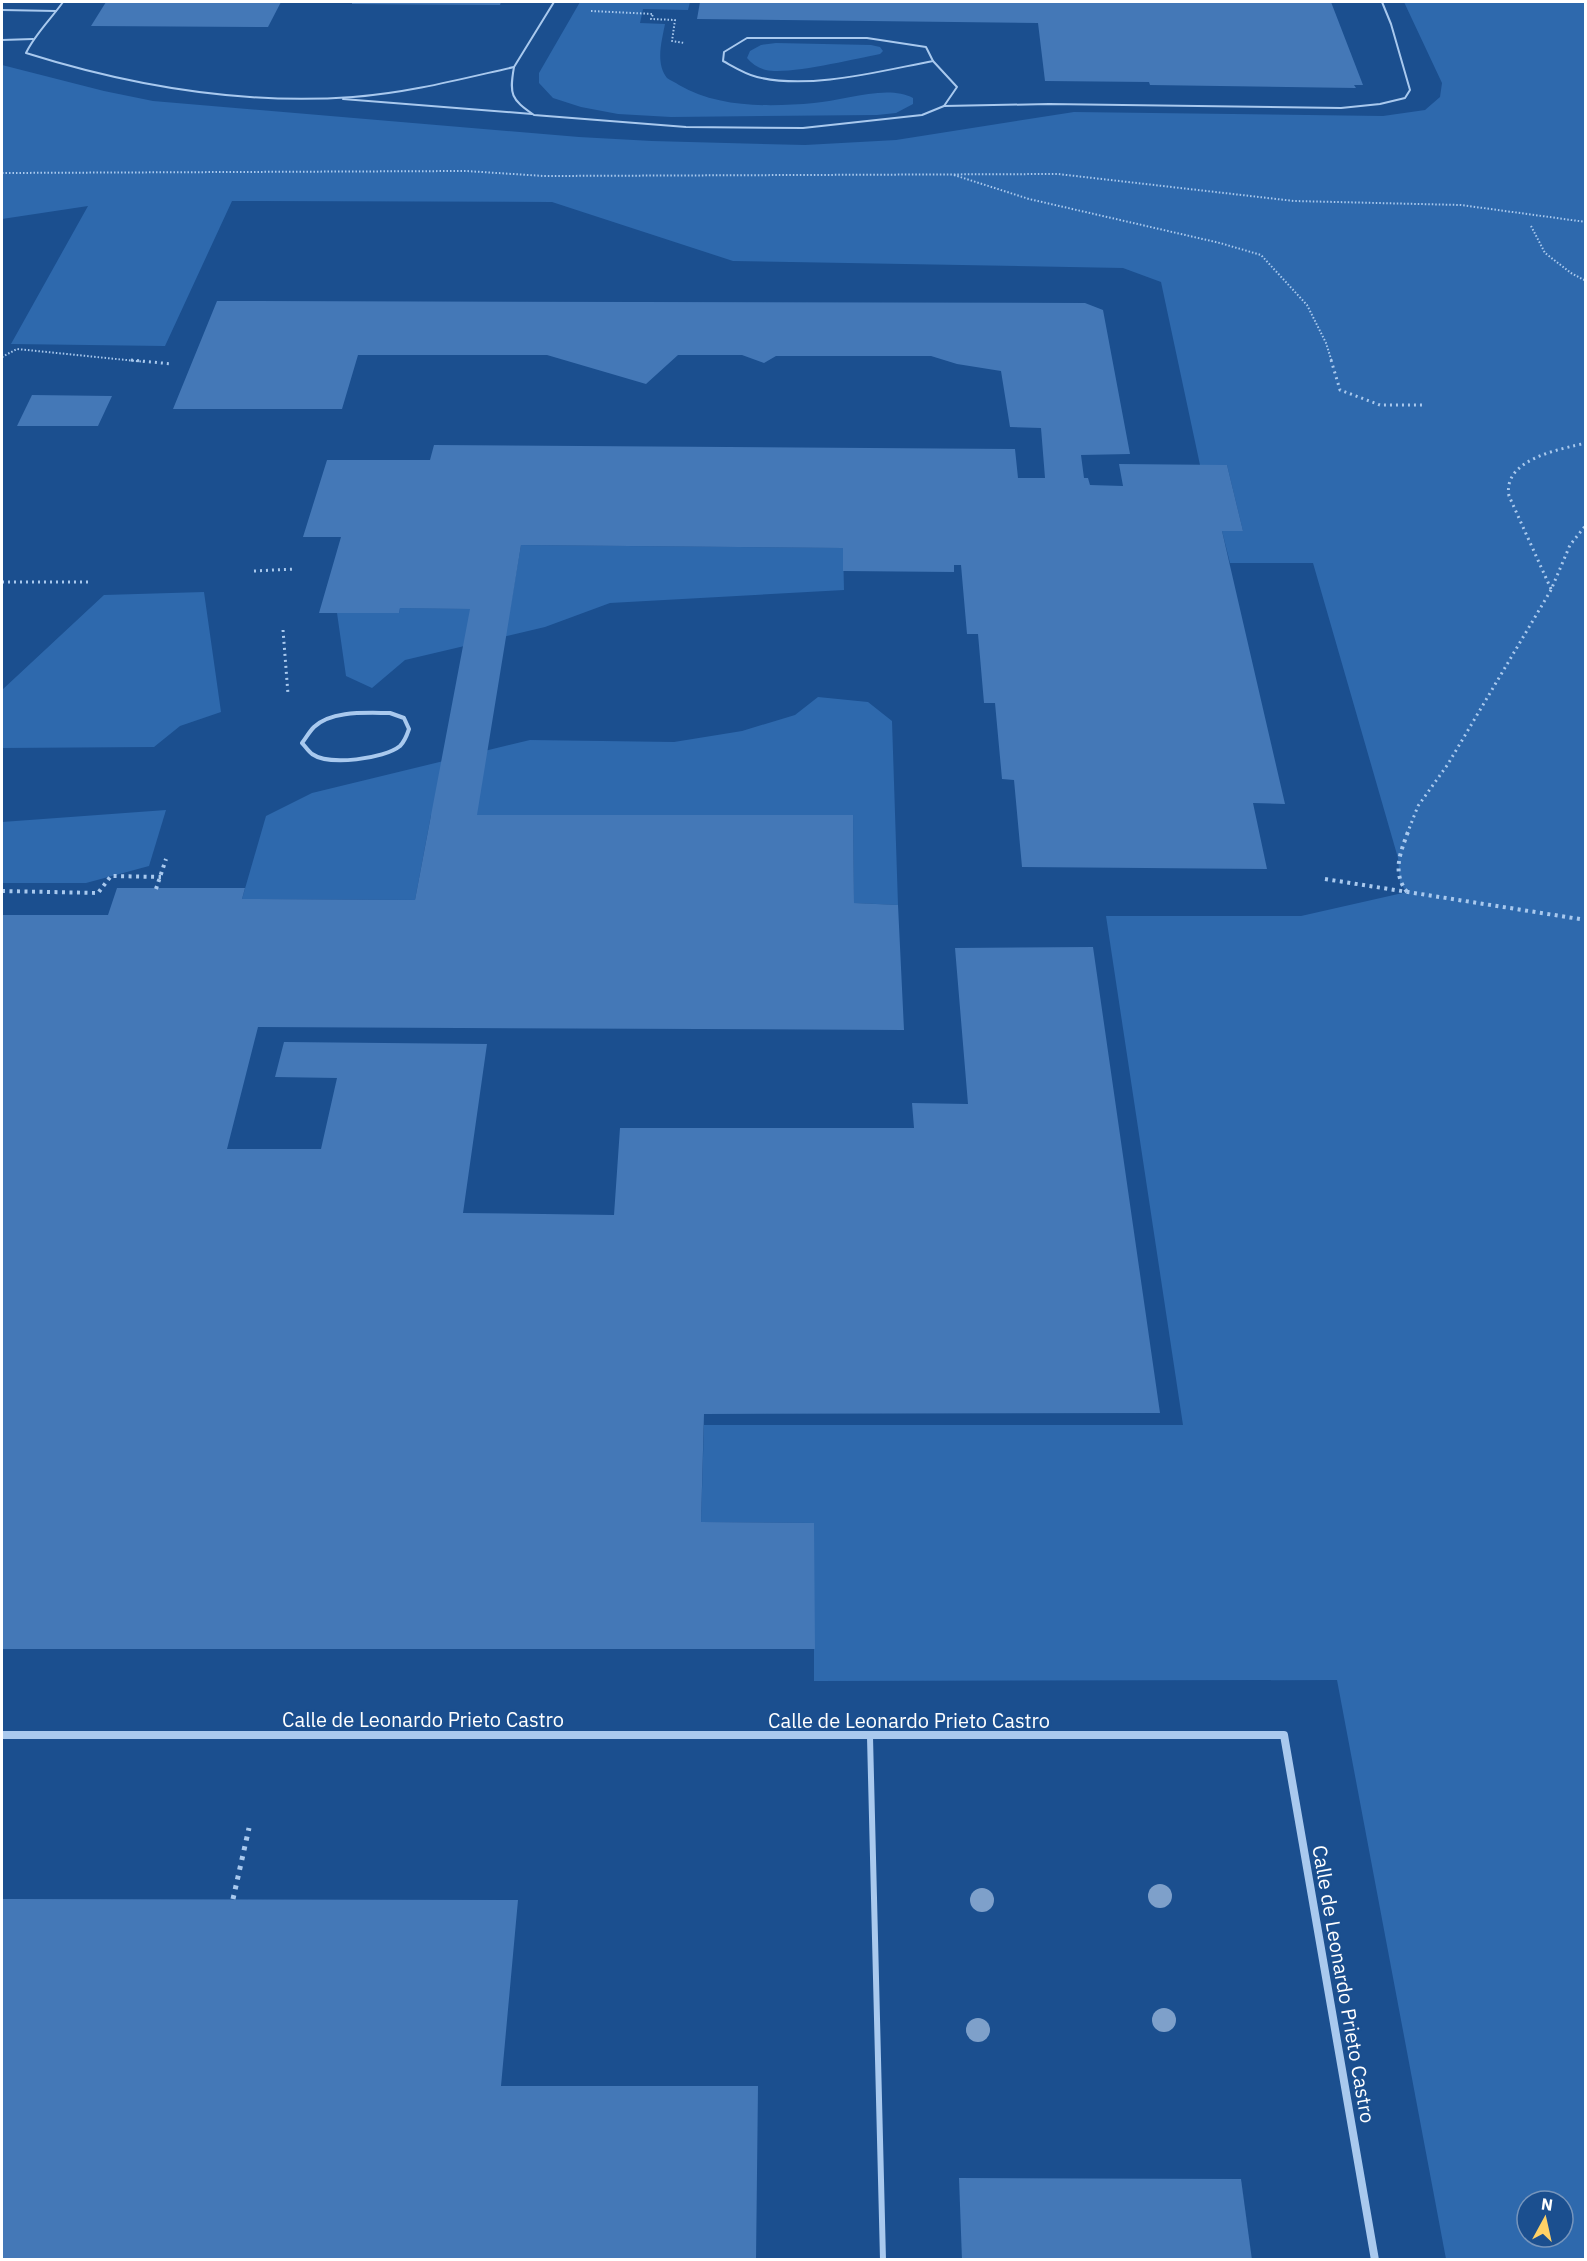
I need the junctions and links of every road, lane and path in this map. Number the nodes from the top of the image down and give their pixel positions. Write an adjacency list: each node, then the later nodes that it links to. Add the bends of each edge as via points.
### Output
1 (63, 2): 5 (lane)
2 (554, 2): 11 (lane)
3 (1382, 2): 13 (lane, via 1410,90 1406,98 1341,108)
4 (2, 10): 5 (lane)
5 (56, 11): 8 (lane)
6 (589, 11): 7 (path, via 653,14 651,19 675,20)
7 (673, 37)
8 (33, 39): 9 (lane); 12 (lane, via 26,53 136,82 186,90)
9 (2, 40)
10 (933, 61): 10 (lane, via 926,47 867,39 747,38 724,52 723,62 760,78 787,80); 13 (lane, via 957,87)
11 (514, 67): 12 (lane, via 409,88); 14 (lane, via 510,88 515,102)
12 (331, 98): 14 (lane)
13 (944, 106): 14 (lane, via 922,115 803,128 686,127)
14 (534, 115)
15 (2, 173): 16 (path)
16 (951, 174): 17 (path, via 1058,174 1293,201 1461,205); 22 (path, via 1029,200 1261,255 1307,305 1326,344 1340,390 1367,403)
17 (1586, 222)
18 (1531, 226): 19 (path, via 1545,253)
19 (1586, 281)
20 (2, 357): 21 (path, via 17,349)
21 (172, 364)
22 (1422, 405)
23 (1586, 443): 29 (path, via 1535,458 1520,469 1508,493)
24 (1586, 525): 29 (path, via 1570,545)
25 (296, 569): 26 (path)
26 (254, 571)
27 (2, 582): 28 (path)
28 (90, 582)
29 (1551, 590): 38 (path, via 1448,764 1418,806 1398,858 1400,883)
30 (283, 630): 31 (path)
31 (288, 695)
32 (409, 729): 32 (lane, via 404,718 390,713 355,714 315,726 302,743 313,754 345,760 373,757 396,749 405,741)
33 (166, 859): 34 (path)
34 (161, 877): 36 (path); 37 (path, via 111,876 98,893)
35 (1325, 879): 38 (path)
36 (156, 889)
37 (2, 891)
38 (1407, 892): 39 (path)
39 (1586, 920)
40 (2, 1735): 41 (street, Calle de Leonardo Prieto Castro)
41 (870, 1737): 44 (lane); 45 (street, Calle de Leonardo Prieto Castro, via 1284,1736)
42 (249, 1828): 43 (path)
43 (233, 1899)
44 (883, 2259)
45 (1376, 2259)

